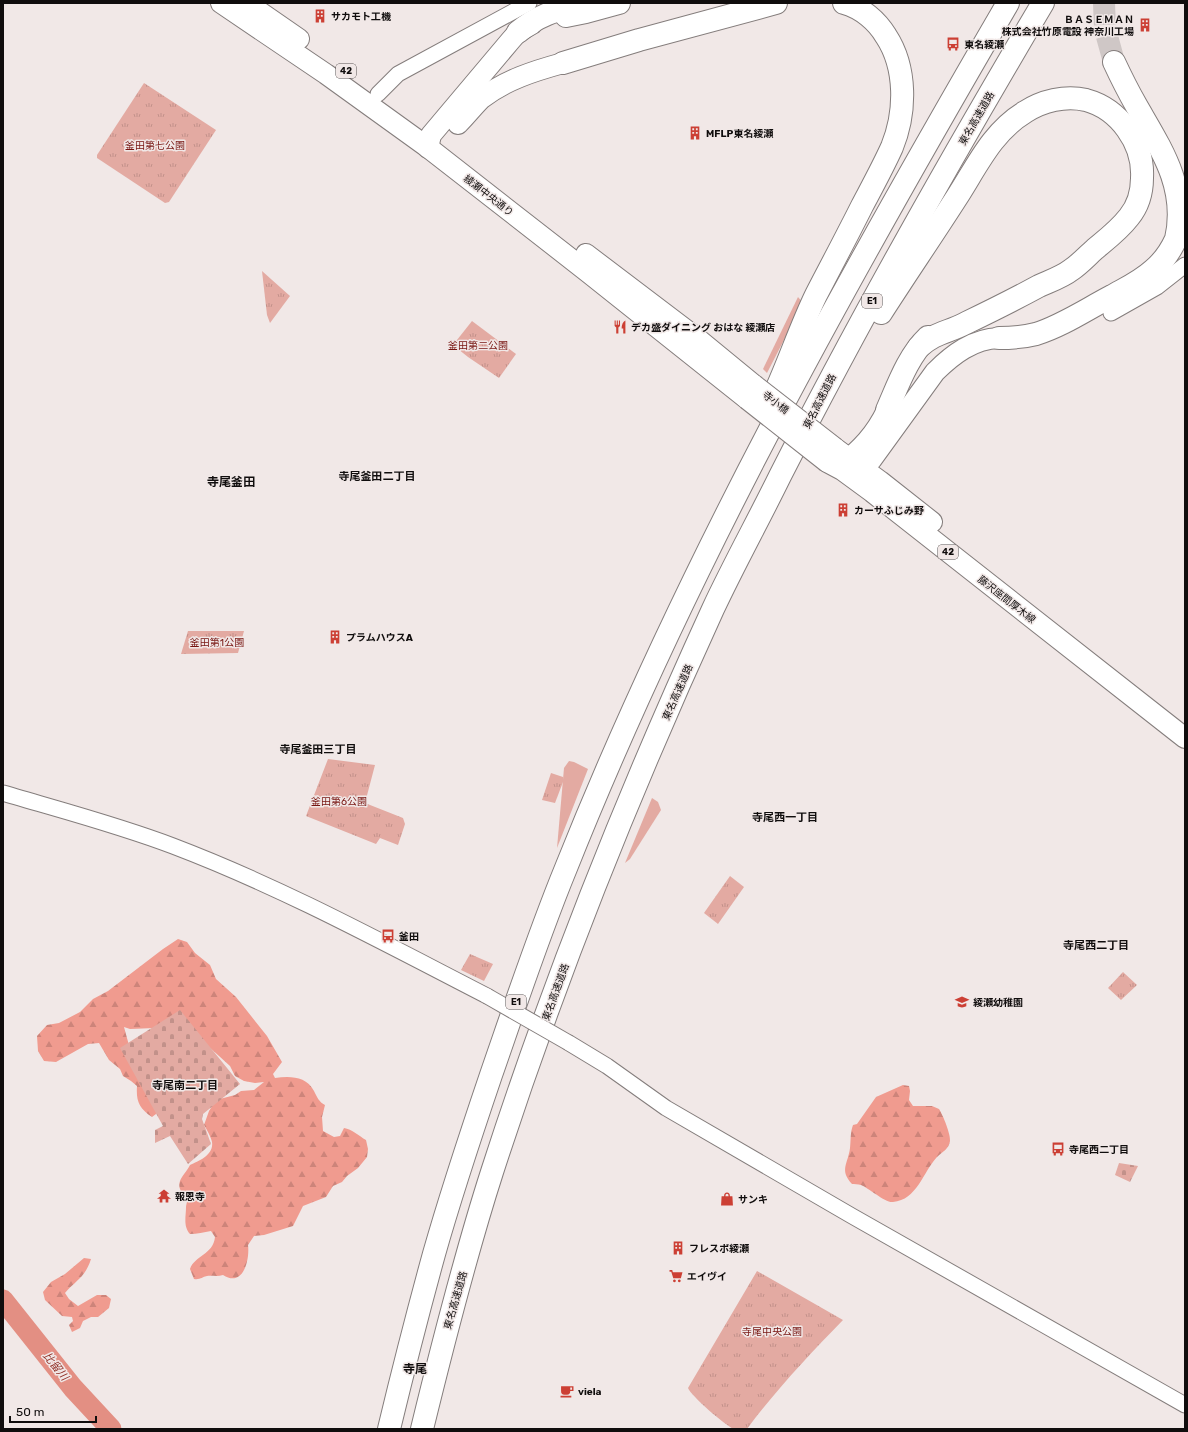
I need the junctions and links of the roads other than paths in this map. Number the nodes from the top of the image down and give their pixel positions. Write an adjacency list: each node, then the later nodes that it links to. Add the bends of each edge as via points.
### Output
1 (221, 3): 17 (main road, 綾瀬中央通り / 42)
2 (247, 3): 16 (main road, 綾瀬中央通り / 42)
3 (529, 3): 16 (street, via 398,74)
4 (582, 3): 12 (highway, via 545,15)
5 (619, 3): 11 (highway)
6 (741, 3): 13 (highway, via 668,24)
7 (776, 3): 13 (highway)
8 (844, 3): 24 (highway, via 872,19 882,29 895,53 902,82 898,128 892,146 812,304)
9 (1008, 3): 24 (highway, E1, via 857,266 761,446)
10 (1043, 3): 25 (highway, 東名高速道路 / E1, via 886,275 828,382)
11 (565, 16): 12 (main road, via 537,22)
12 (518, 32): 17 (main road)
13 (639, 40): 15 (highway)
14 (1114, 62): 20 (highway, via 1128,92 1164,150 1177,177 1183,205 1182,219 1175,241 1161,257 1063,310 1035,329)
15 (563, 63): 17 (main road, via 522,76 494,90)
16 (378, 94): 17 (main road, 綾瀬中央通り / 42)
17 (433, 144): 21 (main road, 綾瀬中央通り / 42, via 584,270)
18 (1185, 265): 19 (street, via 1157,287)
19 (1111, 313)
20 (1006, 338): 23 (main road, via 992,338 971,344 952,356 935,372 878,452)
21 (751, 392): 23 (main road, 寺小橋 / 42, bridge)
22 (886, 410): 23 (main road, via 875,432 860,450); 25 (highway, via 919,347 933,336 964,325 1071,270 1121,227 1131,215 1142,188 1141,158 1129,131 1110,112 1086,100 1056,99 1025,112 1000,132 988,146 861,344 763,530)
23 (842, 463): 26 (main road, 藤沢座間厚木線 / 42); 27 (main road, 藤沢座間厚木線 / 42, via 872,492)
24 (689, 591): 30 (highway, E1, via 635,704 565,870 518,994 434,1254)
25 (714, 606): 31 (highway, 東名高速道路 / E1, via 592,893 536,1042 489,1181 446,1330)
26 (1185, 722)
27 (1185, 738)
28 (3, 793): 29 (street, bridge, via 175,846 337,919 487,996 607,1066 666,1108)
29 (1185, 1405)
30 (389, 1429)
31 (422, 1429)

